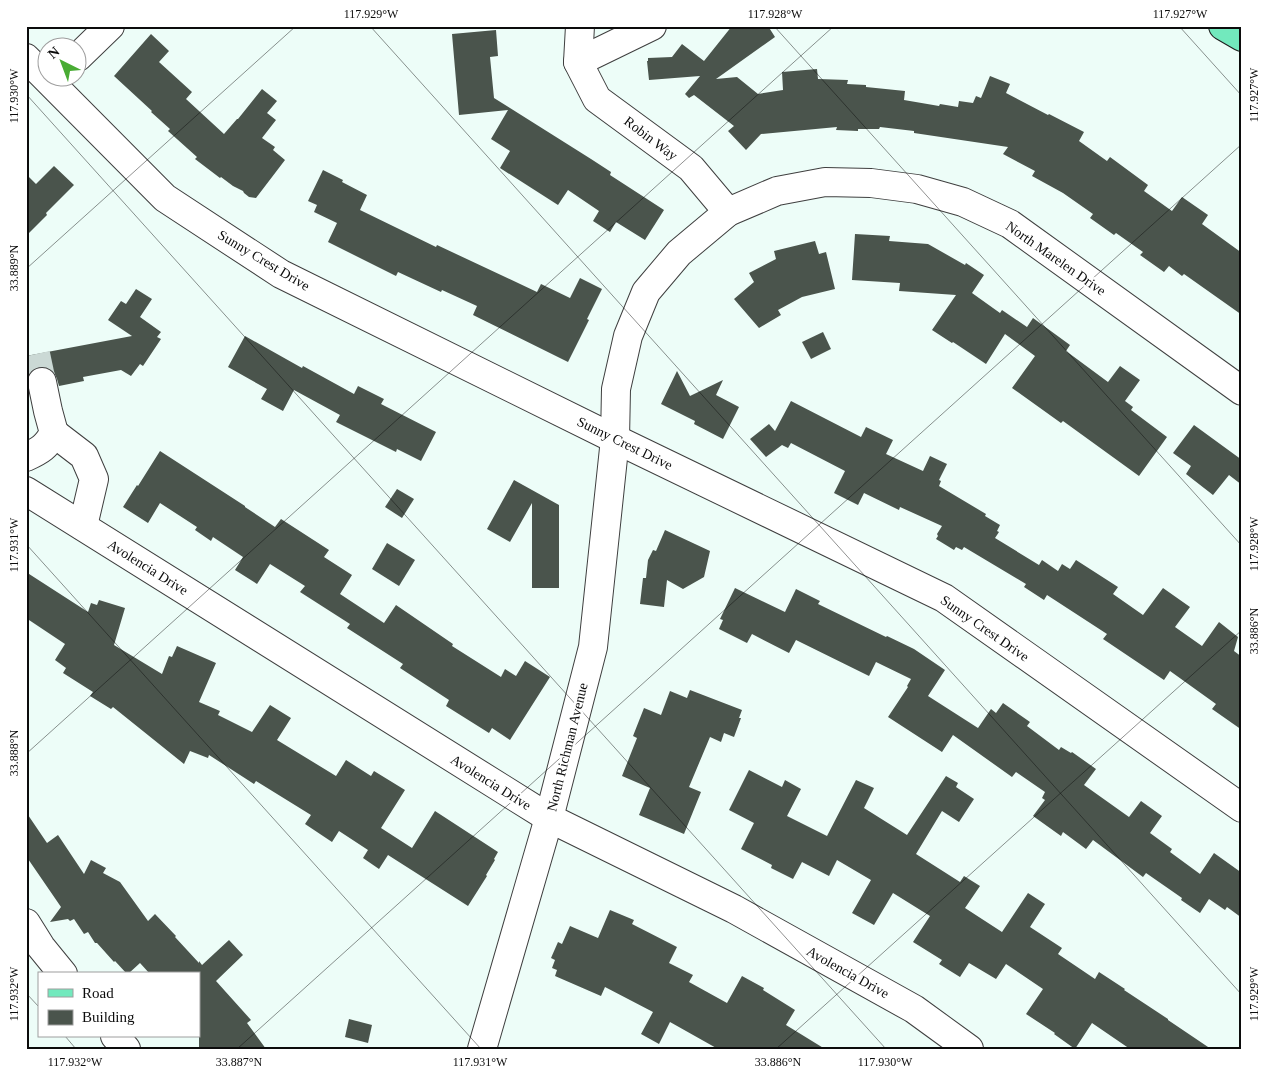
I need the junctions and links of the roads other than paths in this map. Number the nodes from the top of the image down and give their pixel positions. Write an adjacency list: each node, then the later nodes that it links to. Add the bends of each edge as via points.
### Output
1 (110, 26): 6 (street)
2 (580, 26): 8 (street)
3 (652, 26): 8 (street)
4 (1224, 26): 5 (main road)
5 (1242, 37)
6 (88, 47)
7 (26, 58): 9 (street, Sunny Crest Drive)
8 (578, 62): 11 (street, Robin Way, via 598,99 691,168)
9 (38, 68)
10 (61, 88): 15 (street, Sunny Crest Drive, via 165,198 281,274)
11 (728, 212): 13 (street, North Marelen Drive, via 777,190 825,182 918,189 963,202 1010,224); 15 (street, North Marelen Drive, via 679,254 646,292 628,336 616,388)
12 (42, 382): 14 (street)
13 (1242, 391)
14 (54, 432): 16 (street, via 49,443); 18 (street, via 84,456 94,478)
15 (614, 438): 19 (street, Sunny Crest Drive, via 944,598); 20 (street, North Richman Avenue, via 593,647)
16 (26, 457)
17 (26, 490): 18 (street, Avolencia Drive)
18 (83, 526): 20 (street, Avolencia Drive)
19 (1242, 808)
20 (550, 818): 25 (street, North Richman Avenue); 26 (street, Avolencia Drive, via 734,909 914,1009)
21 (26, 923): 22 (street)
22 (61, 972)
23 (117, 1038): 24 (street)
24 (126, 1049)
25 (482, 1049)
26 (969, 1049)

